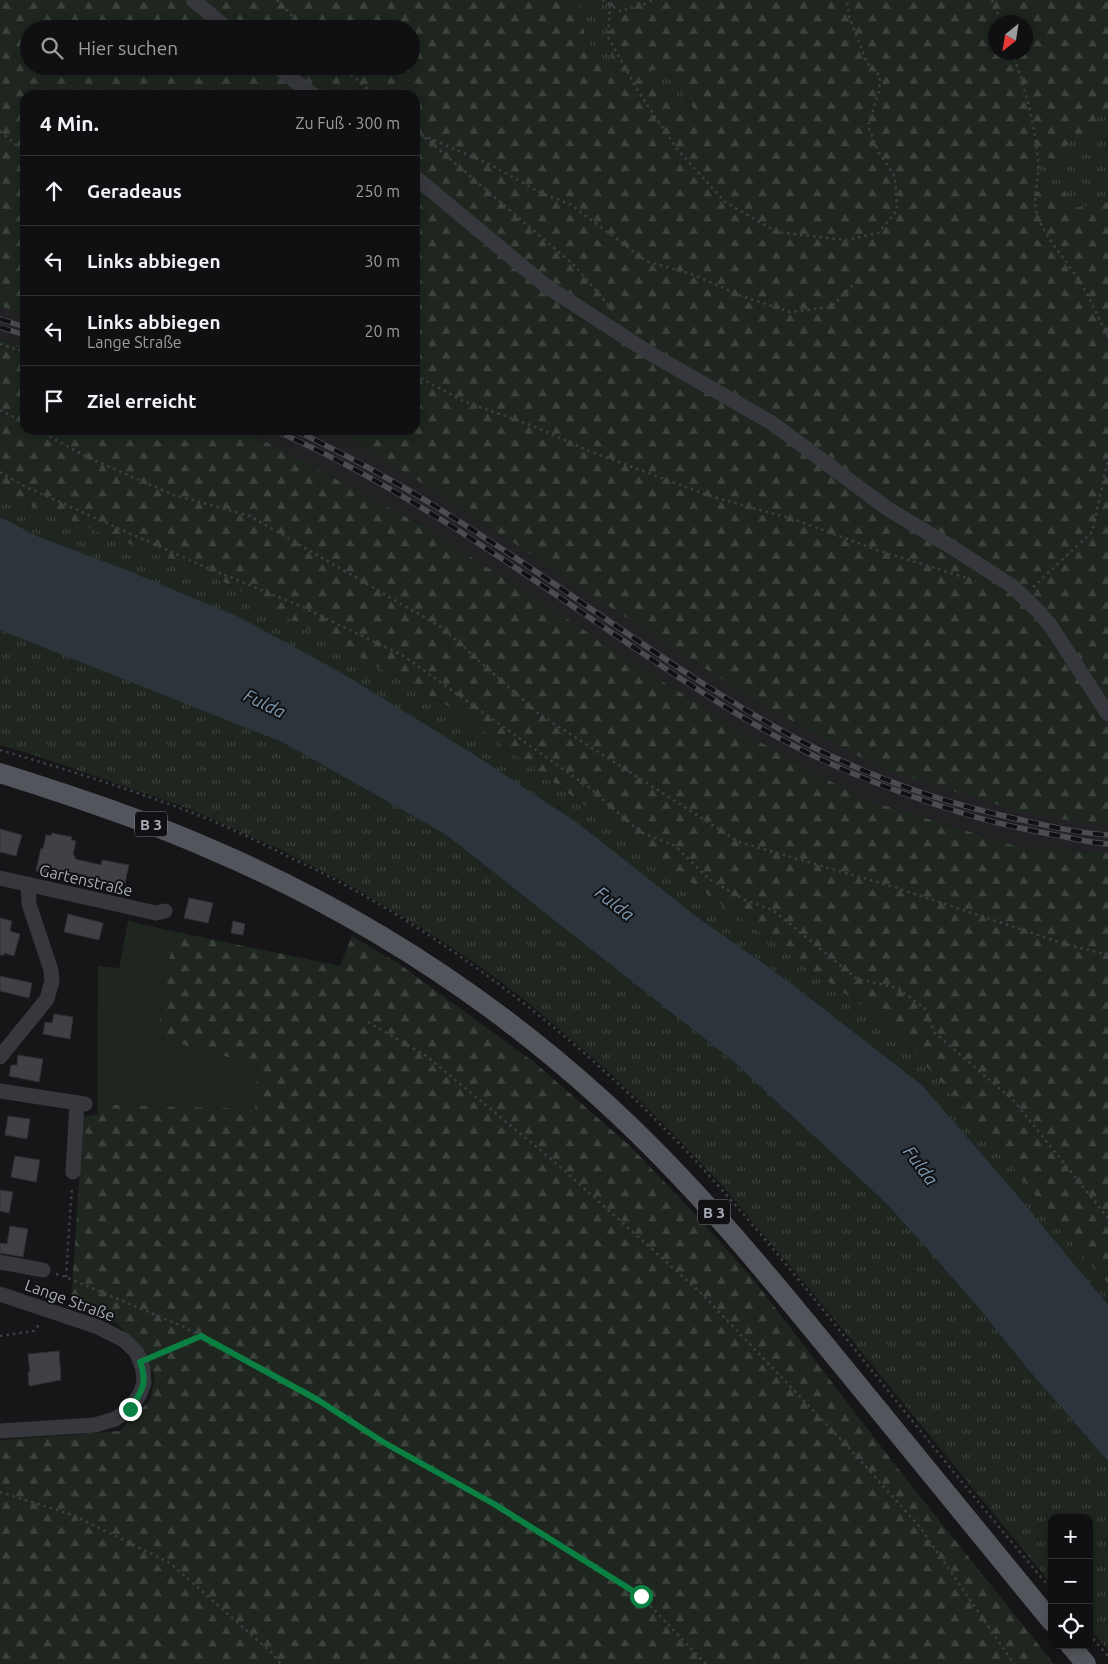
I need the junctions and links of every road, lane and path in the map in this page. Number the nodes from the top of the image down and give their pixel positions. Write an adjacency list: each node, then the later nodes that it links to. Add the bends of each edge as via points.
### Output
1 (193, 0): 9 (street)
2 (277, 0): 10 (path)
3 (602, 0): 7 (path)
4 (652, 0): 7 (path, via 620,11)
5 (847, 0): 7 (path, via 849,16 867,63 880,76 879,91 868,126 894,177 896,210 878,232 846,240 777,232 725,202 677,149 638,92 608,37)
6 (992, 0): 8 (path)
7 (610, 5)
8 (998, 15)
9 (217, 20)
10 (296, 20)
11 (1015, 60): 22 (path, via 1035,138 1038,163 1036,210 1041,225 1079,280)
12 (287, 75): 14 (street)
13 (352, 75): 15 (path)
14 (307, 90)
15 (369, 90)
16 (0, 131): 18 (path)
17 (422, 135): 20 (path, via 570,204 646,261 694,275 790,312 831,307); 21 (path, via 574,264)
18 (20, 149)
19 (420, 181): 32 (street, via 546,286 650,354 772,423 888,509 958,551)
20 (858, 280)
21 (619, 317)
22 (1108, 337)
23 (0, 344): 24 (path)
24 (20, 350)
25 (420, 378): 31 (path, via 463,402 710,496 796,520)
26 (0, 410): 27 (path)
27 (20, 420)
28 (47, 435): 39 (path, via 87,457 174,495 250,516 442,627 539,714 740,842)
29 (1108, 460): 32 (path, via 1092,532)
30 (0, 472): 44 (path, via 26,487 298,605 402,655 591,789 640,832 674,845 709,879 745,900 774,910 857,979 898,988 926,1009 935,1034 1014,1101)
31 (979, 582)
32 (1023, 596): 33 (street, via 1050,625)
33 (1108, 714)
34 (0, 750): 55 (path, via 205,818 266,845 393,913 510,993 621,1087 704,1170 809,1292)
35 (0, 773): 56 (main road, B 3, via 166,830 296,888 386,939 472,996 557,1060 640,1134 716,1214)
36 (0, 878): 37 (street, Gartenstraße)
37 (28, 884): 38 (street, Gartenstraße, via 156,913); 41 (street, via 29,904 52,981 47,999)
38 (165, 912)
39 (1108, 955)
40 (368, 1022): 62 (path, via 425,1055 550,1158 701,1293 920,1527)
41 (0, 1057)
42 (0, 1091): 43 (street, via 81,1104)
43 (73, 1172): 47 (path)
44 (1108, 1218)
45 (0, 1262): 46 (street)
46 (43, 1270): 47 (path)
47 (66, 1277): 51 (path)
48 (0, 1294): 49 (street, Lange Straße)
49 (51, 1311): 50 (path, via 34,1331); 52 (street, Lange Straße, via 124,1340 137,1353)
50 (0, 1336)
51 (201, 1336): 52 (path); 61 (path, via 318,1400 641,1596)
52 (140, 1362): 53 (street, Lange Straße, via 144,1383 140,1394 130,1409 115,1419 94,1425)
53 (0, 1431)
54 (0, 1492): 60 (path, via 73,1515 170,1563)
55 (1048, 1585)
56 (1048, 1617)
57 (1093, 1639): 59 (path)
58 (1073, 1649): 63 (main road)
59 (1108, 1656)
60 (281, 1664)
61 (706, 1664)
62 (1014, 1664)
63 (1086, 1664)

